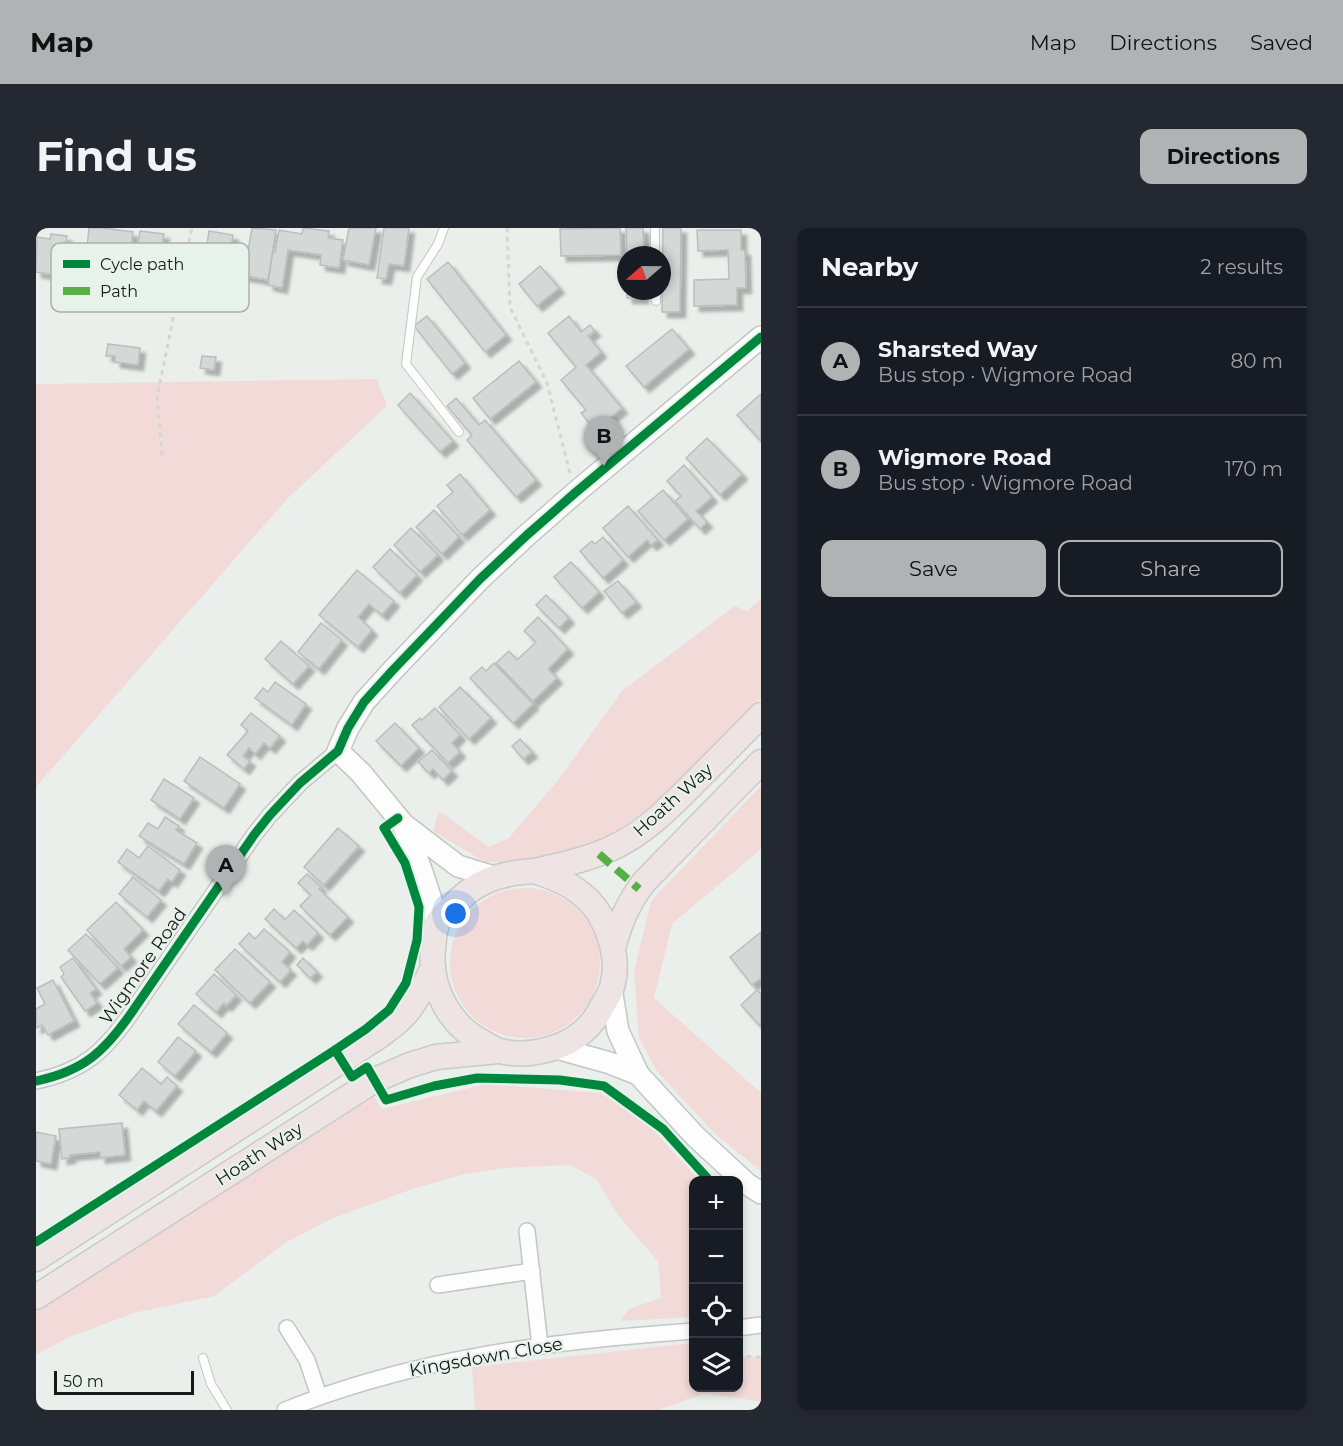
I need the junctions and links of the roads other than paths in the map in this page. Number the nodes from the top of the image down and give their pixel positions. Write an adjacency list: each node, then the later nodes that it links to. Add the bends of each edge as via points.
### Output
1 (444, 228): 5 (lane, via 417,277 406,364)
2 (655, 228): 3 (lane)
3 (655, 246)
4 (761, 337): 7 (street, Wigmore Road, via 575,493 480,579 364,702)
5 (459, 432)
6 (761, 715): 10 (main road, Hoath Way, via 669,808 631,838 586,858)
7 (338, 751): 9 (street); 19 (street, Wigmore Road, via 300,783 254,835 108,1043 75,1069)
8 (761, 762): 13 (main road, Hoath Way, via 644,882 623,916)
9 (403, 824): 11 (street, via 458,866); 12 (street, via 431,895)
10 (535, 872): 11 (main road); 13 (main road, via 581,893 597,910)
11 (495, 877): 12 (main road, via 473,888)
12 (437, 923): 14 (main road)
13 (613, 948): 15 (main road)
14 (433, 968): 17 (main road, via 437,989 449,1013 471,1037); 22 (main road, Hoath Way, via 411,1008 378,1037)
15 (611, 988): 16 (main road, via 596,1017 578,1037); 18 (street, via 618,1031)
16 (556, 1048): 17 (main road, via 519,1054); 18 (street)
17 (498, 1051): 25 (main road, Hoath Way, via 436,1057 375,1080)
18 (638, 1074): 20 (street, via 695,1136)
19 (36, 1081)
20 (761, 1193)
21 (527, 1231): 23 (street)
22 (36, 1259)
23 (532, 1271): 24 (street); 30 (street)
24 (438, 1285)
25 (36, 1297)
26 (761, 1325): 27 (street)
27 (743, 1327)
28 (287, 1328): 32 (street, via 307,1360)
29 (689, 1331): 30 (street, Kingsdown Close)
30 (540, 1346): 32 (street, Kingsdown Close, via 407,1370)
31 (203, 1358): 33 (lane, via 211,1384)
32 (319, 1396): 34 (street, Kingsdown Close)
33 (227, 1410)
34 (285, 1410)

